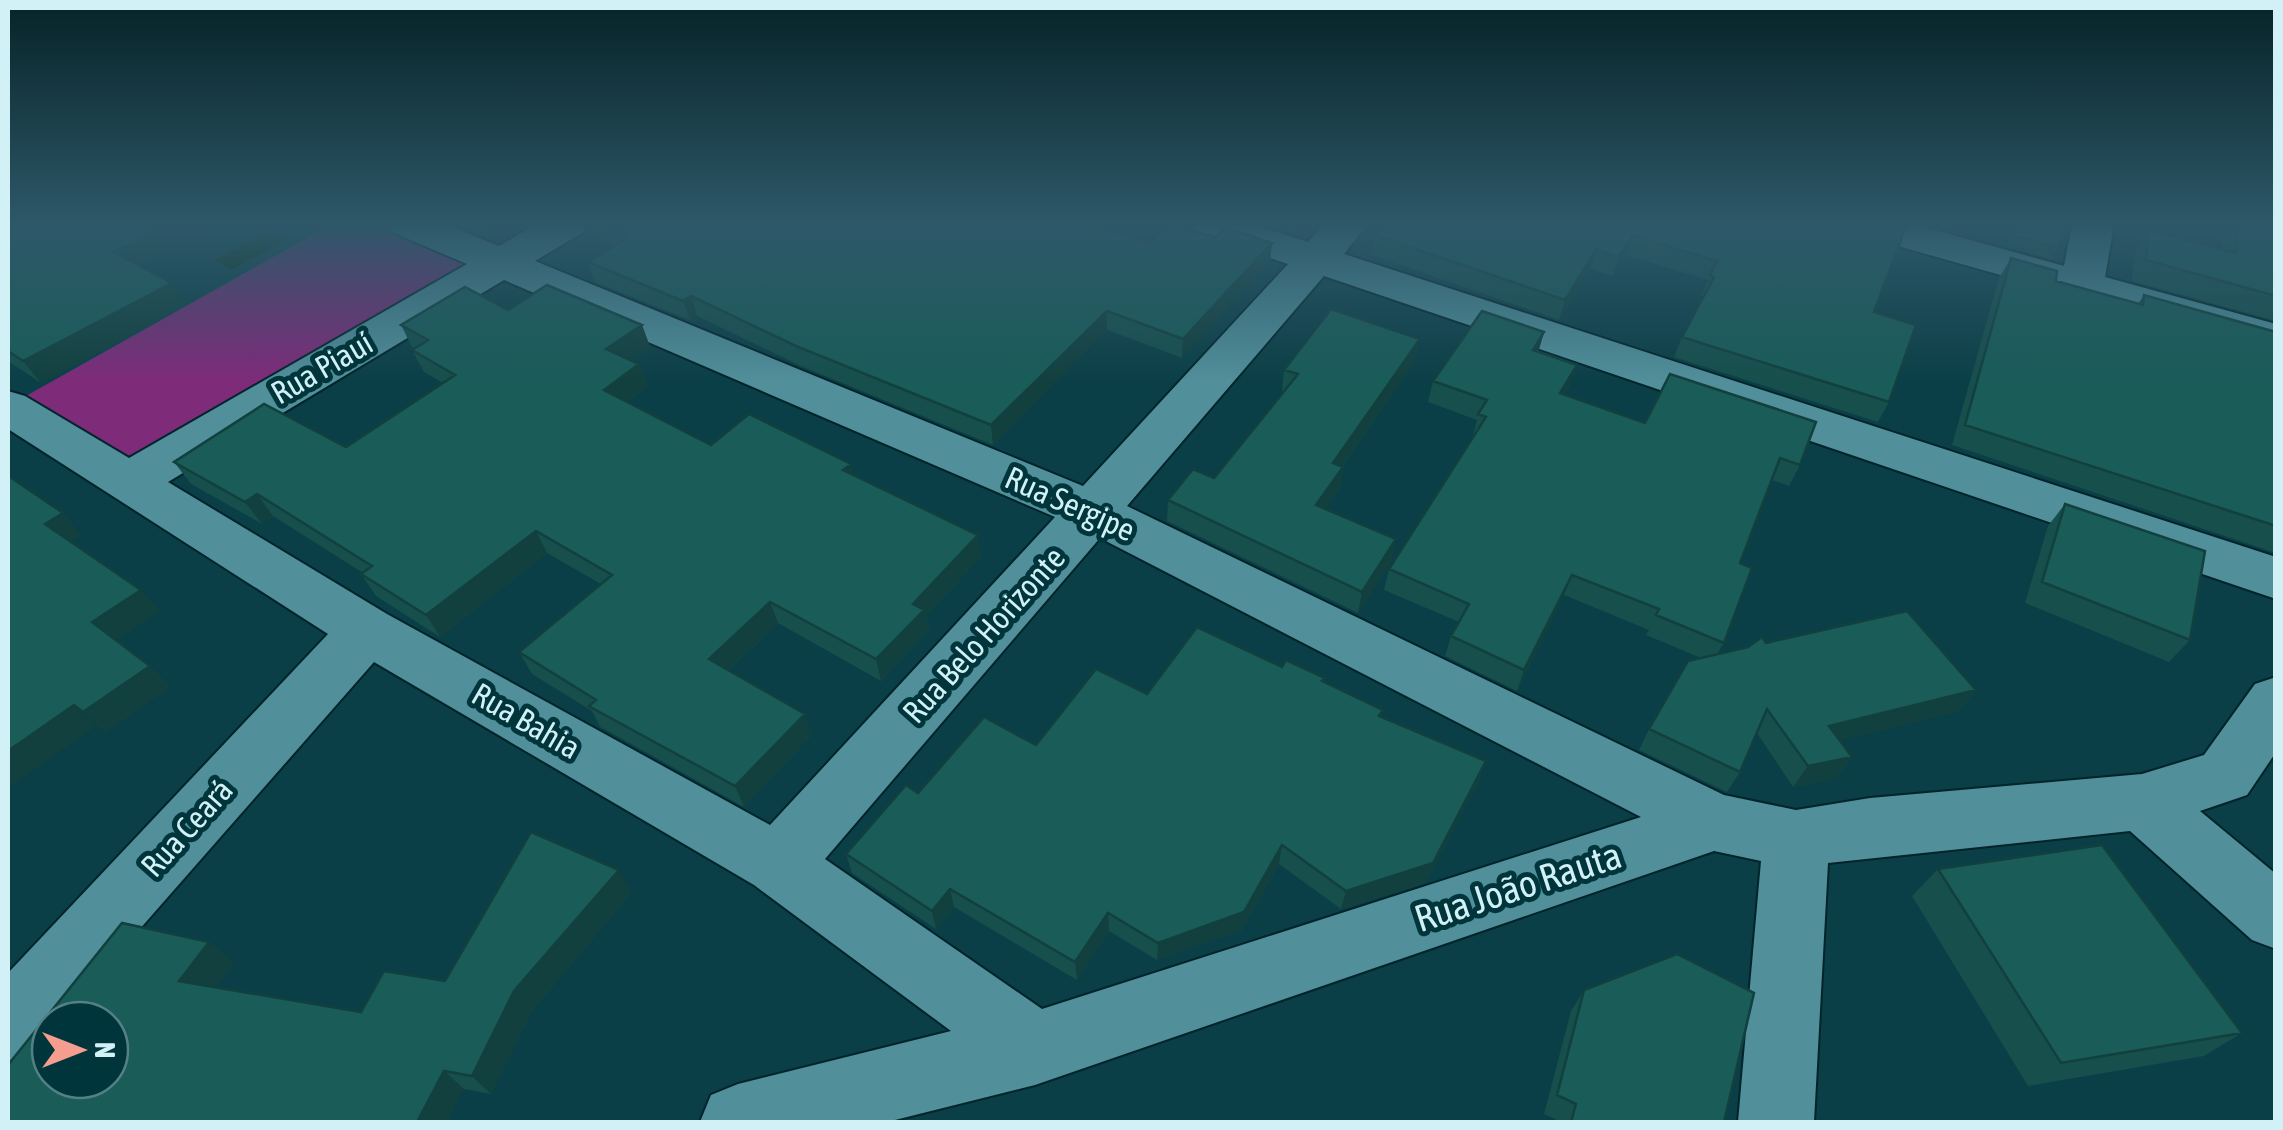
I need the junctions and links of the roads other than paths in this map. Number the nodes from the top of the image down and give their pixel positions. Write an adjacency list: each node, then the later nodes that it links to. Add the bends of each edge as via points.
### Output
1 (476, 277): 10 (street, Rua Piauí)
2 (536, 277): 11 (street, Rua Sergipe)
3 (1301, 277): 11 (street, Rua Belo Horizonte)
4 (1433, 277): 12 (street)
5 (2056, 277): 7 (street)
6 (2083, 277): 7 (street)
7 (2082, 284): 8 (street)
8 (2276, 339)
9 (8, 407): 10 (street, Rua Bahia)
10 (128, 482): 13 (street, Rua Bahia)
11 (1094, 512): 16 (street, Rua Sergipe); 18 (street, Rua Belo Horizonte)
12 (2276, 578)
13 (367, 630): 18 (street, Rua Bahia); 20 (street, Rua Ceará)
14 (2276, 701): 15 (street, Rua João Rauta, via 2226,776)
15 (2142, 802): 17 (street, Rua João Rauta); 19 (street)
16 (1714, 822): 17 (street, Rua João Rauta); 21 (street, Rua João Rauta)
17 (1796, 838): 23 (street)
18 (778, 864): 21 (street, Rua Bahia)
19 (2276, 917)
20 (8, 1025)
21 (1035, 1048): 22 (street, Rua João Rauta)
22 (738, 1122)
23 (1776, 1122)

